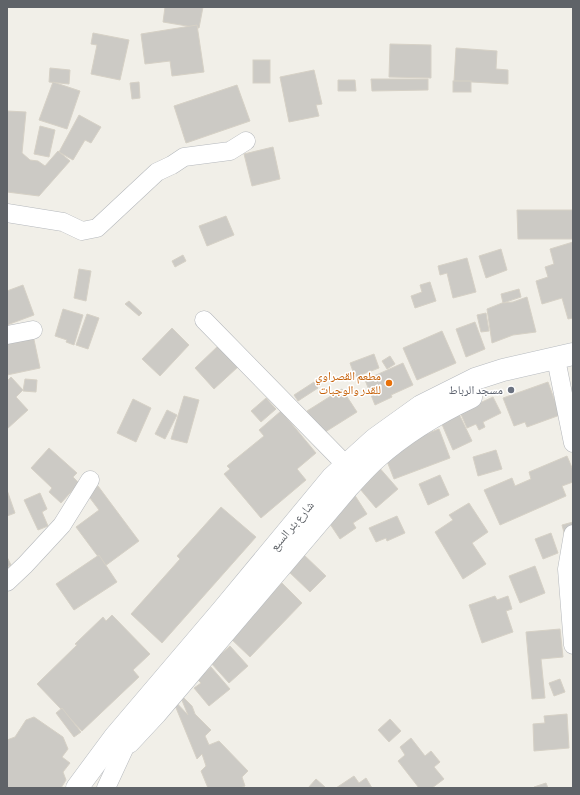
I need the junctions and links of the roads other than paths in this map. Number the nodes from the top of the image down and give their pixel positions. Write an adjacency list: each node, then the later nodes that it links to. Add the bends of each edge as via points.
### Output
1 (246, 141): 2 (street, via 230,151 184,157 157,172 97,228 82,231 63,222)
2 (7, 213)
3 (204, 320): 9 (street)
4 (33, 330): 5 (street)
5 (7, 335)
6 (573, 354): 9 (street, شارع بئر السبع, via 474,379 421,406 375,439)
7 (566, 368): 8 (street); 14 (street, شارع بئر السبع, via 489,388 454,405 403,437 376,458 348,487)
8 (573, 443)
9 (346, 465): 15 (street, شارع بئر السبع, via 332,478 114,738)
10 (90, 480): 12 (street, via 62,525)
11 (573, 534): 13 (street, via 567,568)
12 (7, 582)
13 (573, 645)
14 (125, 747): 16 (street, شارع بئر السبع, via 107,766); 17 (street)
15 (77, 788)
16 (92, 788)
17 (106, 788)

